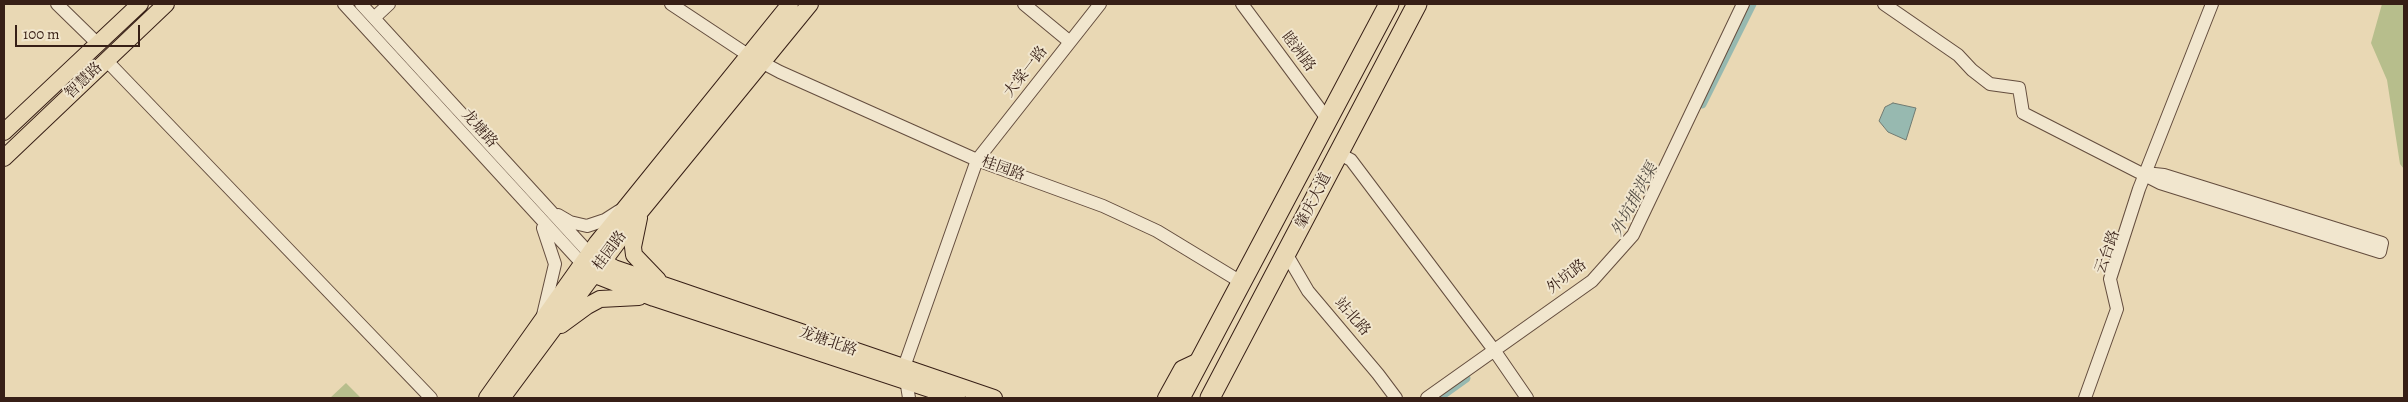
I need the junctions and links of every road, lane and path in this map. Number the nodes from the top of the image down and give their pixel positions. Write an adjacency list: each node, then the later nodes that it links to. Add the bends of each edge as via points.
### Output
1 (57, 4): 21 (street)
2 (140, 4): 21 (main road, 智慧路)
3 (166, 4): 23 (main road, 智慧路)
4 (344, 4): 34 (street, 龙塘路)
5 (361, 4): 19 (street)
6 (389, 4): 19 (street)
7 (670, 4): 22 (street, 桂园路)
8 (790, 4): 22 (main road)
9 (810, 4): 22 (main road)
10 (1024, 4): 20 (street)
11 (1100, 4): 20 (street, 大棠一路)
12 (1242, 4): 25 (street, 睦洲路)
13 (1389, 4): 25 (highway, 肇庆大道)
14 (1417, 4): 28 (highway, 肇庆大道)
15 (1744, 4): 41 (street, 外坑路, via 1633,235 1592,281)
16 (1884, 4): 31 (street, via 1958,55 1990,84 2019,88 2023,113)
17 (2212, 4): 31 (street, 云台路)
18 (2219, 4): 31 (street, 云台路)
19 (374, 18): 32 (street)
20 (1070, 42): 30 (street, 大棠一路)
21 (98, 44): 24 (main road, 智慧路)
22 (755, 58): 30 (street, 桂园路); 33 (main road, 桂园路)
23 (106, 60): 27 (main road, 智慧路); 44 (street)
24 (17, 120): 26 (main road, 智慧路); 27 (main road, via 16,127 21,133)
25 (1328, 120): 37 (highway, 肇庆大道)
26 (4, 132)
27 (29, 133): 29 (main road, 智慧路)
28 (1338, 153): 35 (highway, 肇庆大道); 41 (street, via 1351,160)
29 (4, 158)
30 (977, 160): 37 (street, 桂园路, via 1103,206 1157,231); 43 (street, 大棠一路)
31 (2149, 175): 31 (street, via 2160,183 2380,252 2382,243 2164,175); 57 (street, 云台路, via 2112,286 2117,309)
32 (546, 208): 33 (street, via 570,222 587,226); 36 (street)
33 (634, 208): 36 (main road, 桂园路); 38 (main road, via 634,255)
34 (539, 219): 36 (street, 龙塘路); 40 (street, via 550,244 554,264)
35 (1287, 255): 53 (highway, 肇庆大道); 54 (street, 站北路, via 1308,291)
36 (591, 263): 38 (main road); 40 (main road, 桂园路)
37 (1241, 282): 39 (highway, 肇庆大道)
38 (658, 291): 40 (main road, via 600,299); 43 (main road, 龙塘北路)
39 (1226, 309): 42 (highway, 肇庆大道); 52 (highway, via 1225,334 1197,389)
40 (543, 331): 45 (main road); 46 (main road, 桂园路)
41 (1494, 350): 55 (street, 外坑路); 56 (street)
42 (1199, 360): 50 (main road, via 1182,369); 51 (highway, 肇庆大道)
43 (906, 374): 47 (street); 48 (main road, 龙塘北路); 49 (main road, 龙塘北路)
44 (431, 398)
45 (487, 398)
46 (502, 398)
47 (909, 398)
48 (957, 398)
49 (994, 398)
50 (1166, 398)
51 (1180, 398)
52 (1198, 398)
53 (1210, 398)
54 (1396, 398)
55 (1427, 398)
56 (1527, 398)
57 (2085, 398)

